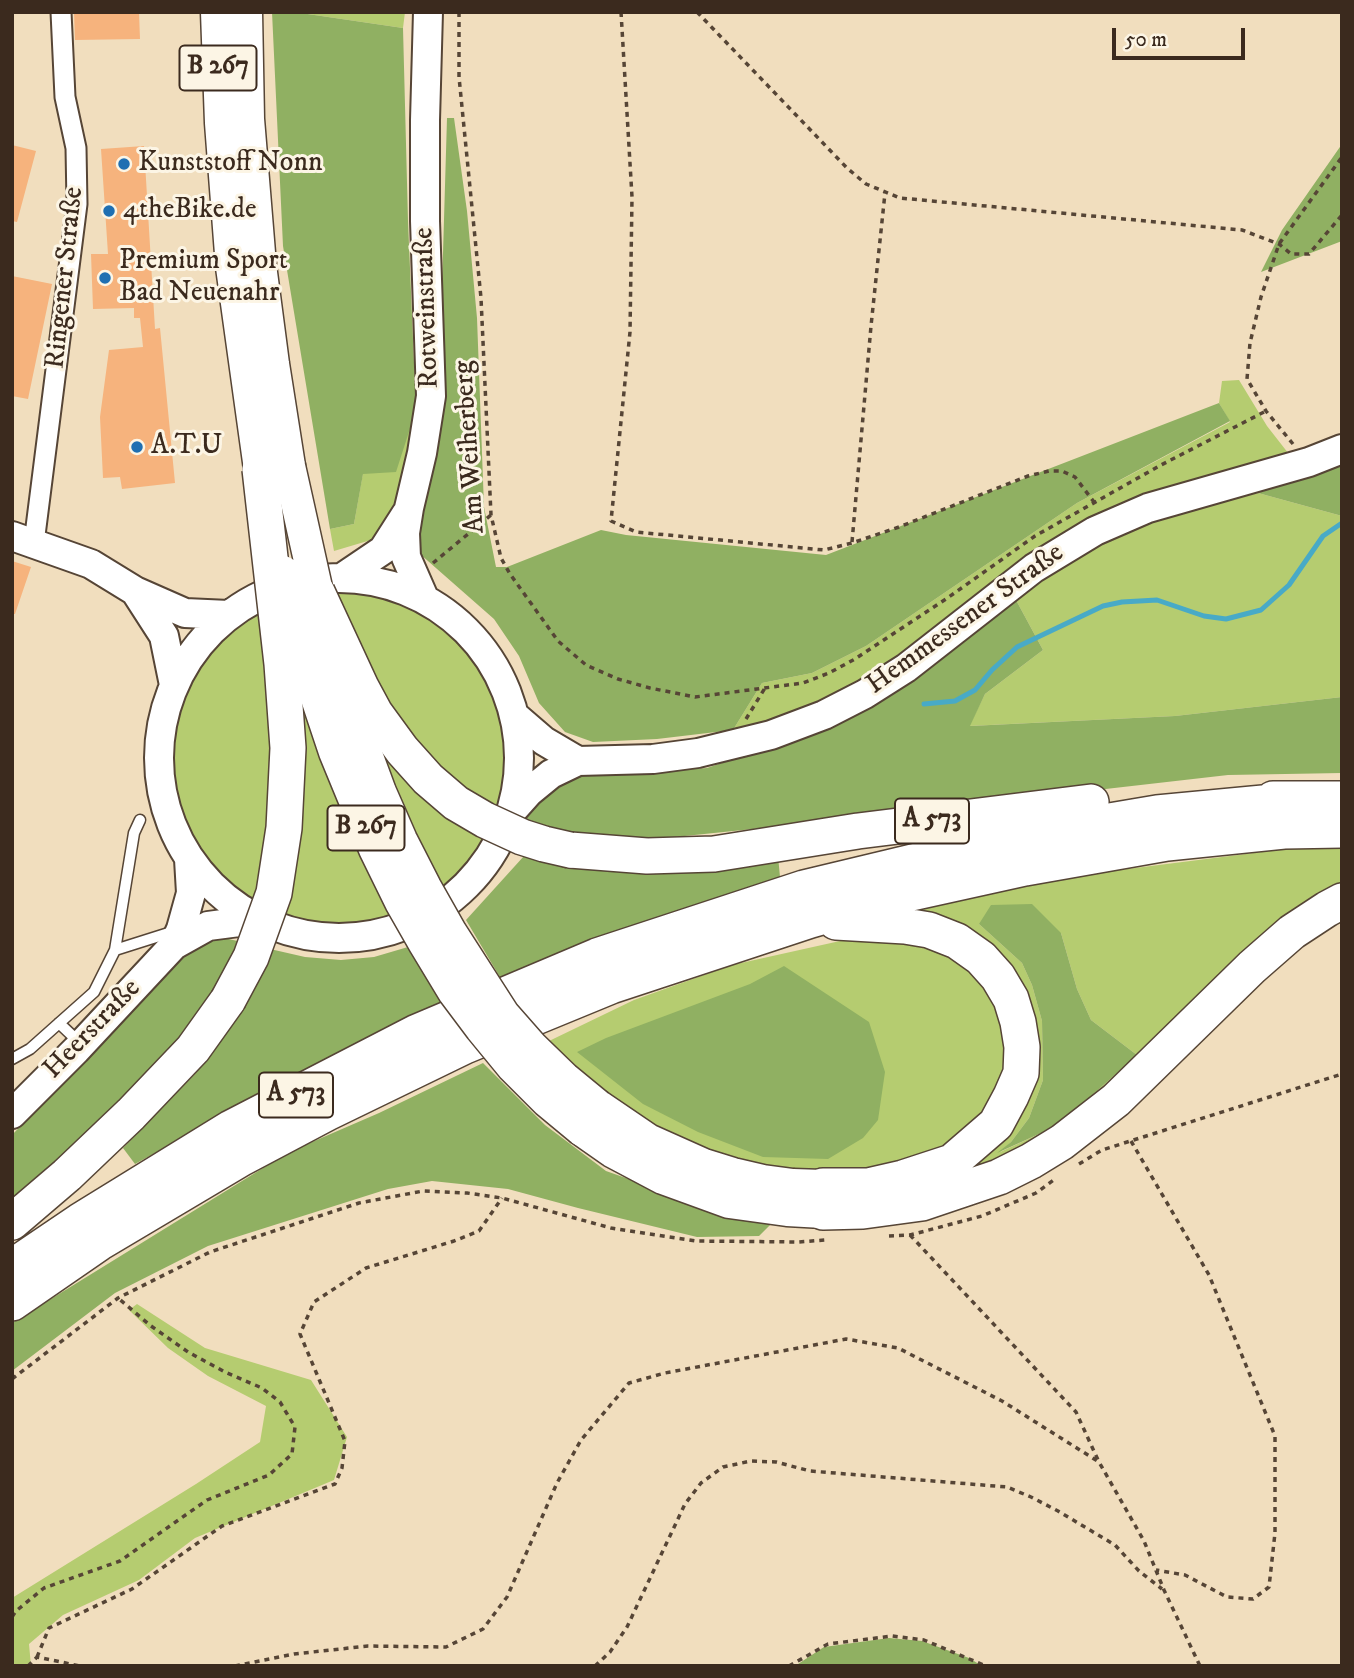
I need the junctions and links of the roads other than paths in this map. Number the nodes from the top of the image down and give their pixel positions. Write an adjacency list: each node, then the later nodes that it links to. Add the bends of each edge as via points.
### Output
1 (61, 12): 12 (street, Ringener Straße, via 65,97 76,148 77,204)
2 (205, 12): 8 (main road)
3 (217, 12): 8 (main road, B 267)
4 (246, 12): 7 (main road, B 267)
5 (253, 12): 7 (main road, B 267)
6 (428, 12): 11 (main road, Rotweinstraße, via 425,221 431,396)
7 (246, 62): 10 (main road, B 267, via 260,265 273,364)
8 (221, 123): 10 (main road, B 267, via 232,267)
9 (1342, 449): 19 (main road, Hemmessener Straße, via 1148,508 1095,531 1034,568 906,668 824,715 771,735 698,753)
10 (275, 467): 13 (main road, B 267, bridge); 35 (main road, B 267, bridge, via 289,596 335,752 375,849 425,944 481,1028 547,1101); 37 (highway, bridge, via 288,748 284,828 274,893 251,957 193,1049 131,1114)
11 (409, 508): 13 (main road, via 383,550); 15 (main road, Rotweinstraße, via 406,557)
12 (23, 539): 14 (main road, Ringener Straße, via 91,564)
13 (330, 585): 15 (main road, via 385,583); 16 (main road, via 313,579 283,586); 21 (highway, A 573, bridge, via 361,687 375,713 428,779 485,820 522,837 570,850 647,856 714,854 870,829 1158,794); 35 (main road, B 267, bridge, via 336,669 390,816 451,933 503,1014 564,1078)
14 (135, 592): 16 (main road, Ringener Straße, via 185,613); 17 (main road, Ringener Straße, via 163,636)
15 (424, 598): 18 (main road, via 472,635 491,660)
16 (229, 615): 17 (main road, via 197,646)
17 (174, 685): 25 (main road, via 162,719 158,755 161,792)
18 (515, 716): 19 (main road); 22 (main road, via 520,764)
19 (578, 761): 22 (main road, via 551,774)
20 (1342, 799): 21 (highway, A 573)
21 (1295, 800): 38 (highway, A 573, via 1157,813 1021,836 804,888 597,956 417,1032 231,1128)
22 (512, 811): 28 (main road, via 495,848 471,881 440,908 416,921 365,937 324,939)
23 (140, 820): 30 (lane)
24 (1342, 830): 27 (highway, A 573, via 1167,843 1012,871)
25 (189, 859): 28 (main road, via 215,890 247,914); 29 (main road, Heerstraße, via 191,893)
26 (1342, 901): 36 (highway, via 1292,932 1116,1100 1031,1161 922,1203)
27 (811, 920): 36 (highway, A 573, via 905,926 957,941 998,977 1011,999 1023,1048 1021,1073 996,1124 953,1162 868,1186); 39 (highway, A 573, via 611,986 465,1046 242,1158 99,1242)
28 (283, 931): 29 (main road, Heerstraße, via 239,922)
29 (177, 937): 30 (lane); 32 (main road, Heerstraße)
30 (115, 950): 31 (lane, via 94,992)
31 (59, 1023): 32 (lane); 33 (lane)
32 (81, 1044): 34 (main road, Heerstraße)
33 (12, 1059)
34 (12, 1114)
35 (590, 1118): 36 (main road, B 267, via 704,1165 793,1185)
36 (828, 1213)
37 (12, 1222)
38 (12, 1267)
39 (12, 1303)

